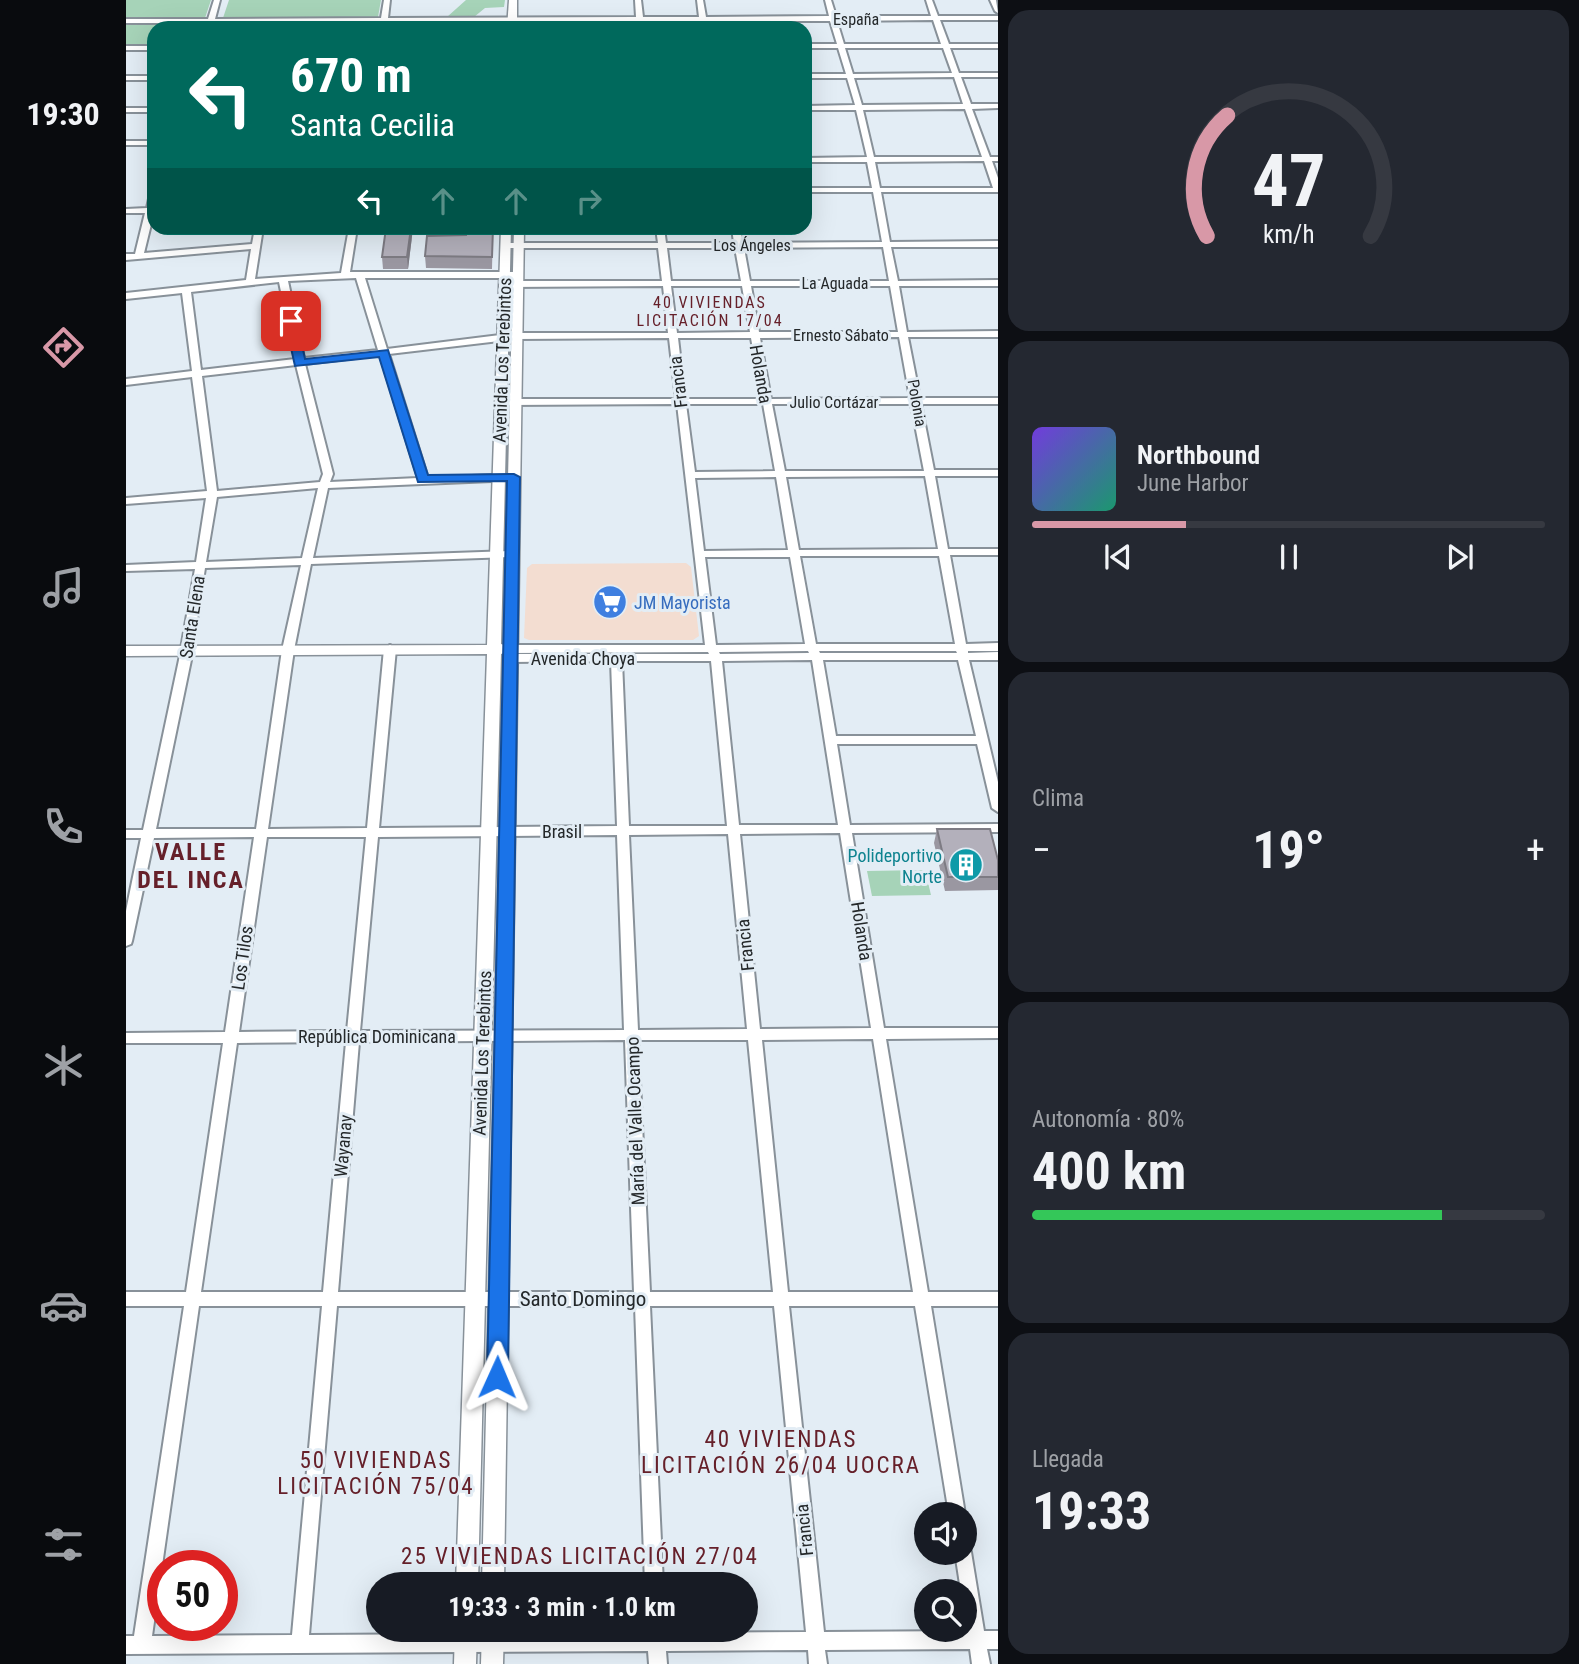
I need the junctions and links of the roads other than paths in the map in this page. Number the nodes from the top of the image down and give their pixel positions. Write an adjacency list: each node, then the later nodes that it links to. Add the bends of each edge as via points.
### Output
1 (217, 0): 15 (street)
2 (387, 0): 16 (street)
3 (513, 0): 17 (main road)
4 (523, 0): 18 (main road)
5 (638, 0): 19 (street)
6 (700, 0): 20 (street)
7 (828, 0): 13 (street, Polonia)
8 (929, 0): 11 (street)
9 (993, 0): 10 (street)
10 (998, 11)
11 (935, 18): 12 (street, España); 13 (street, España); 25 (street)
12 (998, 18)
13 (834, 19): 21 (street, España); 24 (street, Polonia)
14 (126, 21): 22 (street, España)
15 (210, 21)
16 (384, 21)
17 (516, 21)
18 (518, 21)
19 (640, 21)
20 (704, 21)
21 (782, 21)
22 (147, 22)
23 (812, 46): 24 (street)
24 (842, 46): 25 (street); 29 (street, Polonia)
25 (946, 46): 26 (street); 30 (street)
26 (998, 46)
27 (126, 48): 28 (street)
28 (147, 48)
29 (850, 75): 30 (street); 32 (street); 36 (street, Polonia)
30 (956, 75): 31 (street); 37 (street)
31 (998, 75)
32 (812, 76)
33 (126, 78): 34 (street)
34 (147, 78)
35 (812, 107): 36 (street)
36 (859, 107): 37 (street); 46 (street, Polonia)
37 (968, 107): 38 (street); 43 (street)
38 (998, 107)
39 (126, 110): 40 (street)
40 (147, 110)
41 (126, 143): 42 (street)
42 (147, 143)
43 (987, 159): 44 (street); 46 (street); 47 (street)
44 (998, 159)
45 (812, 160): 46 (street)
46 (871, 160): 49 (street, Polonia)
47 (998, 189): 49 (street)
48 (812, 190): 49 (street)
49 (877, 190): 59 (street, Polonia)
50 (147, 210): 51 (street)
51 (126, 211)
52 (147, 225): 65 (street)
53 (258, 235): 62 (street)
54 (352, 235): 67 (street)
55 (508, 235): 63 (main road, Avenida Los Terebintos)
56 (516, 235): 63 (main road, Avenida Los Terebintos)
57 (661, 235): 64 (street, Francia)
58 (737, 235): 61 (street, Holanda)
59 (888, 244): 60 (street, Los Ángeles); 61 (street, Los Ángeles); 72 (street, Polonia)
60 (998, 244)
61 (739, 245): 64 (street, Los Ángeles); 75 (street, Holanda)
62 (256, 246): 65 (street); 71 (street)
63 (512, 246): 64 (street, Los Ángeles); 70 (main road, Avenida Los Terebintos)
64 (662, 246): 74 (street, Francia)
65 (139, 255): 66 (street)
66 (126, 257)
67 (345, 275): 68 (street, La Aguada); 69 (street, La Aguada)
68 (360, 275): 70 (street, La Aguada); 83 (street)
69 (283, 279): 71 (street, La Aguada); 84 (street, Los Tilos)
70 (511, 280): 74 (street, La Aguada); 82 (main road, Avenida Los Terebintos)
71 (250, 283): 76 (street, La Aguada)
72 (895, 283): 73 (street, La Aguada); 75 (street, La Aguada); 78 (street, Polonia)
73 (998, 283)
74 (667, 284): 75 (street, La Aguada); 80 (street, Francia)
75 (746, 284): 81 (street, Holanda)
76 (186, 290): 77 (street, La Aguada); 85 (street, Santa Elena)
77 (126, 296)
78 (905, 334): 79 (street, Ernesto Sábato); 81 (street, Ernesto Sábato); 87 (street, Polonia)
79 (998, 334)
80 (673, 335): 81 (street, Ernesto Sábato); 82 (street, Ernesto Sábato); 90 (street, Francia)
81 (754, 335): 91 (street, Holanda)
82 (510, 337): 83 (street); 89 (main road, Avenida Los Terebintos)
83 (384, 353): 84 (street); 97 (street)
84 (300, 363): 85 (street); 98 (street, Los Tilos, via 328,474)
85 (197, 374): 86 (street); 99 (street, Santa Elena)
86 (126, 382)
87 (917, 401): 88 (street, Julio Cortázar); 91 (street, Julio Cortázar); 94 (street, Polonia)
88 (998, 401)
89 (508, 402): 90 (street, Julio Cortázar); 96 (main road, Avenida Los Terebintos)
90 (681, 402): 91 (street, Julio Cortázar); 95 (street, Francia)
91 (766, 402): 93 (street, Holanda)
92 (998, 473): 94 (street)
93 (779, 474): 94 (street); 95 (street); 103 (street, Holanda)
94 (930, 474): 101 (street, Polonia)
95 (690, 475): 105 (street, Francia)
96 (506, 477): 97 (street); 104 (main road, Avenida Los Terebintos)
97 (423, 479): 98 (street)
98 (324, 485): 99 (street); 106 (street, Los Tilos)
99 (212, 494): 100 (street); 107 (street, Santa Elena)
100 (126, 501)
101 (945, 552): 102 (street); 103 (street); 112 (street, Polonia)
102 (998, 552)
103 (794, 553): 105 (street); 111 (street, Holanda)
104 (505, 554): 106 (street); 115 (main road, Avenida Los Terebintos)
105 (699, 554): 113 (street, Francia)
106 (306, 561): 107 (street); 117 (street, Los Tilos)
107 (200, 565): 108 (street); 116 (street, Santa Elena)
108 (126, 568)
109 (998, 647): 112 (street, Avenida Choya)
110 (126, 651): 116 (main road, Avenida Choya)
111 (814, 652): 112 (street, Avenida Choya); 113 (street, Avenida Choya); 121 (street, Holanda)
112 (963, 652): 118 (street, Avenida Choya); 122 (street, Polonia)
113 (714, 653): 115 (street, Avenida Choya); 119 (street, Avenida Choya); 127 (street, Francia)
114 (390, 654): 115 (main road, Avenida Choya); 117 (main road, Avenida Choya); 129 (street, Wayanay)
115 (502, 654): 119 (street, Avenida Choya); 128 (main road, Avenida Los Terebintos); 130 (main road, Avenida Los Terebintos)
116 (186, 655): 117 (main road, Avenida Choya); 120 (main road, Avenida Choya); 133 (street, Santa Elena)
117 (287, 655): 131 (street, Los Tilos)
118 (998, 656)
119 (616, 658): 126 (street, María del Valle Ocampo)
120 (126, 661)
121 (831, 740): 122 (street); 125 (street, Holanda)
122 (982, 740): 123 (street, Polonia)
123 (998, 808)
124 (998, 828): 125 (street, Brasil)
125 (845, 829): 127 (street, Brasil); 135 (street, Holanda)
126 (623, 830): 127 (street, Brasil); 128 (street, Brasil); 140 (street, María del Valle Ocampo)
127 (734, 830): 137 (street, Francia)
128 (508, 831): 130 (street, Brasil); 139 (main road, Avenida Los Terebintos)
129 (374, 832): 130 (street, Brasil); 131 (street, Brasil); 141 (street, Wayanay)
130 (489, 832): 138 (main road, Avenida Los Terebintos)
131 (261, 833): 133 (street, Brasil); 142 (street, Los Tilos)
132 (126, 834): 133 (street, Brasil)
133 (148, 834): 134 (street, Santa Elena)
134 (126, 941)
135 (879, 1033): 136 (street, República Dominicana); 137 (street, República Dominicana); 151 (street, Holanda)
136 (998, 1033)
137 (754, 1034): 140 (street, República Dominicana); 150 (street, Francia)
138 (483, 1035): 139 (street, República Dominicana); 141 (street, República Dominicana); 147 (main road, Avenida Los Terebintos)
139 (504, 1035): 140 (street, República Dominicana); 148 (main road, Avenida Los Terebintos)
140 (631, 1035): 149 (street, María del Valle Ocampo)
141 (353, 1036): 142 (street, República Dominicana); 146 (street, Wayanay)
142 (231, 1037): 143 (street, República Dominicana); 145 (street, Los Tilos)
143 (126, 1038)
144 (126, 1299): 145 (street, Santo Domingo)
145 (192, 1299): 146 (street, Santo Domingo); 167 (street, Los Tilos)
146 (329, 1299): 147 (street, Santo Domingo); 166 (street, Wayanay)
147 (475, 1299): 148 (street, Santo Domingo); 155 (main road, Avenida Los Terebintos)
148 (499, 1299): 149 (street, Santo Domingo); 156 (main road, Avenida Los Terebintos)
149 (642, 1299): 150 (street, Santo Domingo); 157 (street, María del Valle Ocampo)
150 (781, 1299): 151 (street, Santo Domingo); 165 (street, Francia)
151 (923, 1299): 152 (street, Santo Domingo); 153 (street, Holanda)
152 (998, 1299)
153 (955, 1502)
154 (965, 1565): 160 (street)
155 (467, 1572)
156 (493, 1572)
157 (653, 1572)
158 (366, 1640): 166 (street)
159 (758, 1640): 165 (street)
160 (978, 1640): 161 (street); 165 (street); 172 (street)
161 (998, 1640)
162 (466, 1642): 169 (main road)
163 (558, 1642): 168 (street)
164 (657, 1642): 170 (street)
165 (815, 1642): 171 (street, Francia)
166 (300, 1643): 167 (street)
167 (134, 1645)
168 (492, 1646)
169 (465, 1664)
170 (658, 1664)
171 (818, 1664)
172 (981, 1664)

